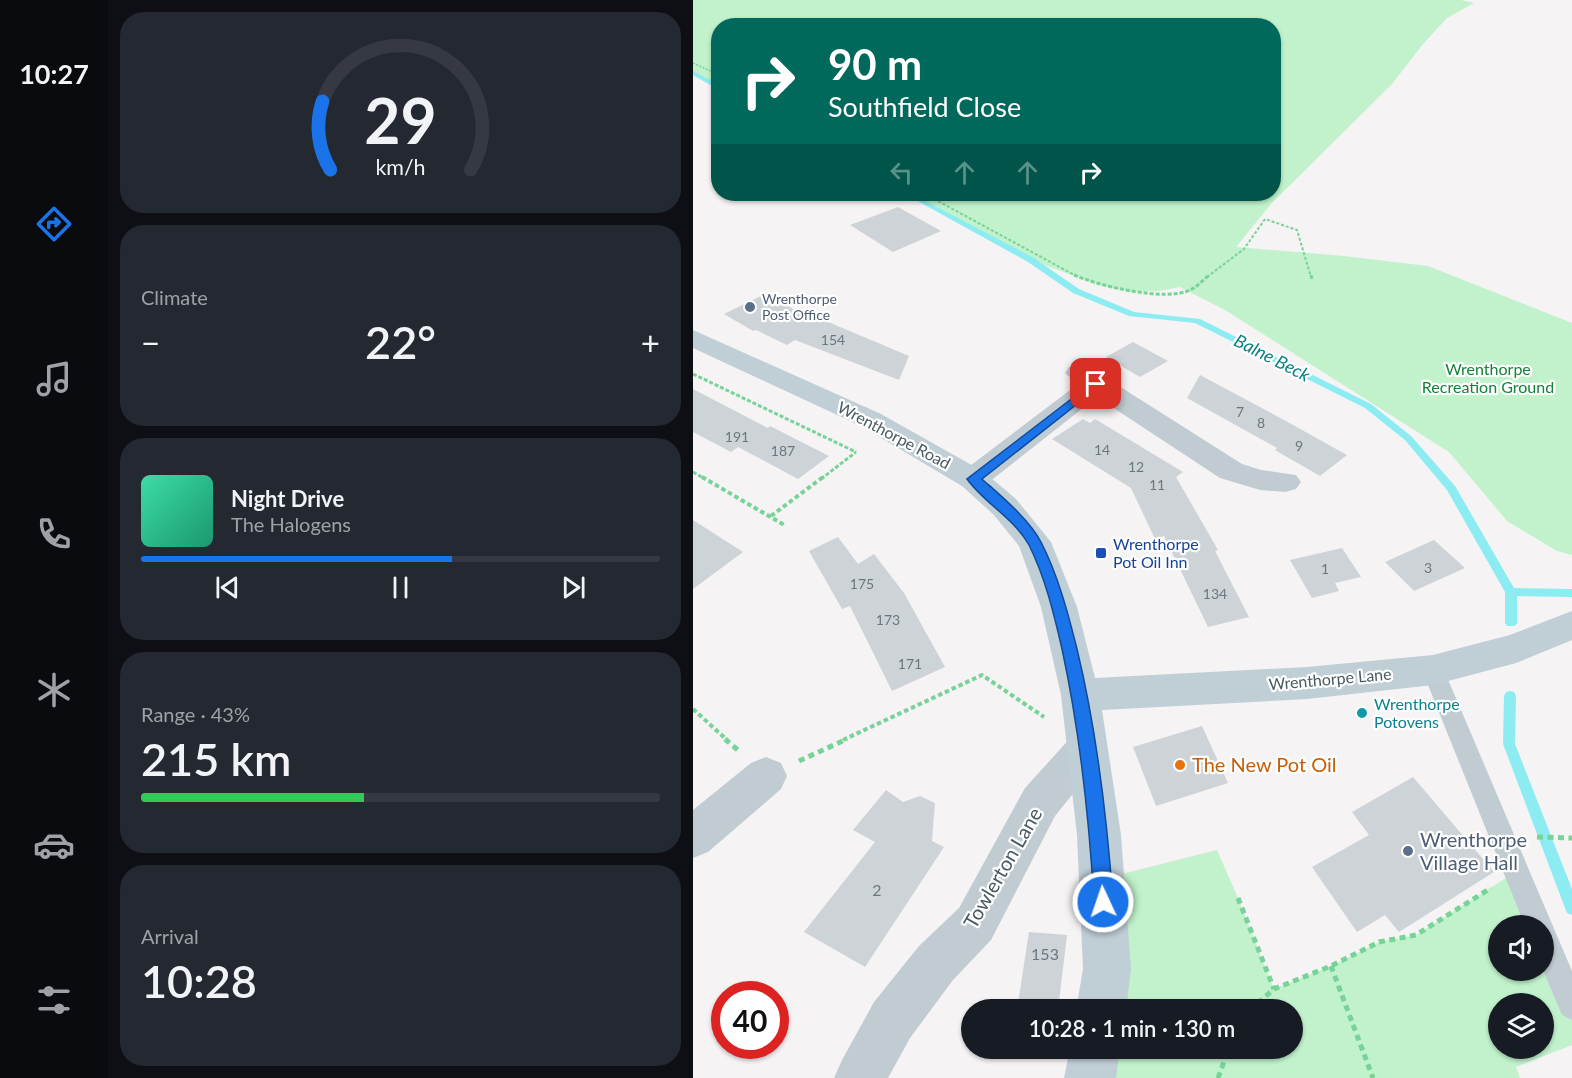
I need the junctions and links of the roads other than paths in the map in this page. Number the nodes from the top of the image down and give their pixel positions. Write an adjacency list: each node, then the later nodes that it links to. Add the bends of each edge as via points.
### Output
1 (693, 338): 2 (street, Wrenthorpe Road, via 871,420)
2 (973, 479): 3 (street, via 1088,378 1220,477); 6 (street, Wrenthorpe Road, via 1005,507 1034,542 1059,607)
3 (1285, 482)
4 (1572, 626): 5 (street, Wrenthorpe Lane, via 1516,648)
5 (1433, 670): 6 (street, Wrenthorpe Lane, via 1307,683); 10 (lane)
6 (1080, 696): 7 (street, Wrenthorpe Road)
7 (1087, 747): 12 (street, Wrenthorpe Road, via 1099,835 1107,969); 15 (street, Towlerton Lane, via 1040,802 975,924 936,963 892,1020)
8 (767, 776): 9 (street)
9 (693, 837)
10 (1535, 915)
11 (1554, 962): 13 (lane)
12 (1103, 999)
13 (1572, 1005)
14 (1093, 1059): 16 (street)
15 (860, 1078)
16 (1090, 1078)

